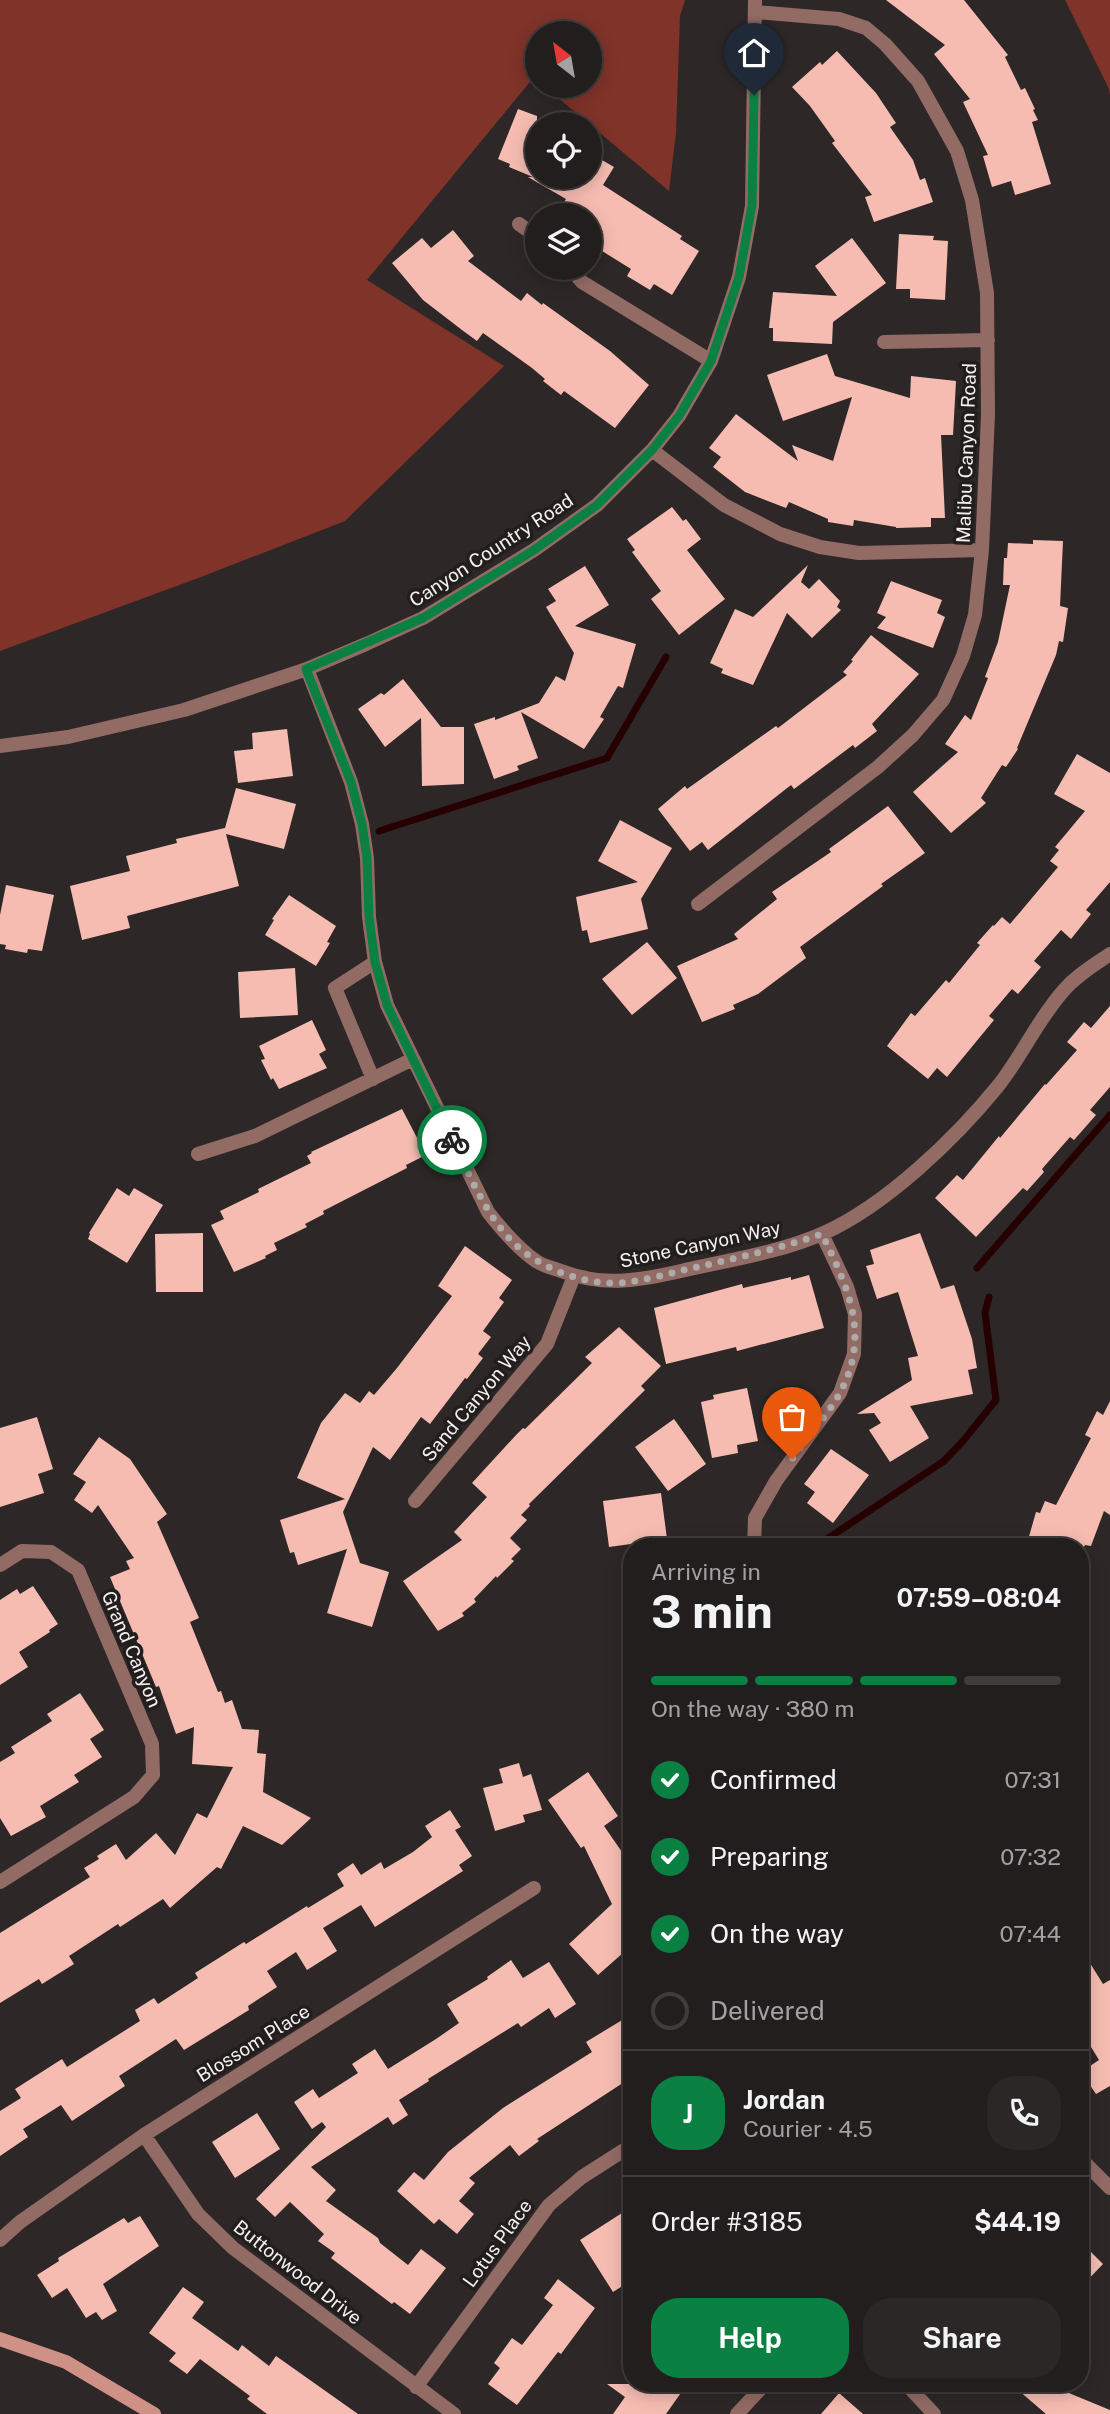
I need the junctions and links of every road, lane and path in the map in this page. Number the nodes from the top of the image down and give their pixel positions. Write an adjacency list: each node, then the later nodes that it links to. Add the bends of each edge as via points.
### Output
1 (755, 6): 5 (street, Malibu Canyon Road, via 839,19 866,28 918,80 957,151 972,200); 7 (street, Canyon Country Road, via 752,205 739,277)
2 (519, 224): 3 (street)
3 (525, 228)
4 (581, 280): 7 (street)
5 (988, 340): 6 (street); 9 (street, Malibu Canyon Road)
6 (884, 342)
7 (711, 361): 8 (street, Canyon Country Road, via 679,416)
8 (652, 450): 9 (street, via 724,505 780,534 820,547 859,553); 10 (street, Canyon Country Road, via 597,505 534,550 423,618)
9 (982, 551): 12 (street, Malibu Canyon Road, via 975,615 943,700 878,767)
10 (306, 669): 11 (street, Canyon Country Road, via 184,710 68,737); 14 (street, Stone Canyon Way, via 351,782 362,824)
11 (0, 746)
12 (698, 904)
13 (1110, 954): 18 (street, Stone Canyon Way, via 1065,989 998,1087 956,1132 856,1217)
14 (375, 962): 15 (street, Stone Canyon Way, via 387,1005); 16 (street, via 335,988)
15 (413, 1059): 16 (street); 19 (street, Stone Canyon Way, via 488,1212 509,1239 538,1263)
16 (373, 1079): 17 (street, via 255,1136)
17 (198, 1154)
18 (822, 1234): 19 (street, Stone Canyon Way, via 780,1249 644,1279 608,1283); 21 (street, via 855,1314 853,1354 840,1393 776,1480 755,1518)
19 (575, 1276): 20 (street, Sand Canyon Way, via 547,1344)
20 (415, 1501)
21 (754, 1538)
22 (0, 1565): 23 (street, Grand Canyon, via 22,1551 51,1552 78,1570 152,1745 153,1775 134,1797)
23 (0, 1882)
24 (534, 1888): 25 (street, Blossom Place)
25 (144, 2135): 29 (street, Blossom Place); 31 (street, Buttonwood Drive, via 198,2214 233,2248)
26 (623, 2151): 31 (street, Lotus Place, via 549,2205)
27 (1089, 2172): 28 (street)
28 (1110, 2188)
29 (0, 2240)
30 (0, 2339): 34 (main road, via 66,2362)
31 (416, 2386): 35 (street, Buttonwood Drive)
32 (758, 2392): 36 (street)
33 (913, 2392): 37 (street)
34 (154, 2414)
35 (454, 2414)
36 (737, 2414)
37 (934, 2414)

